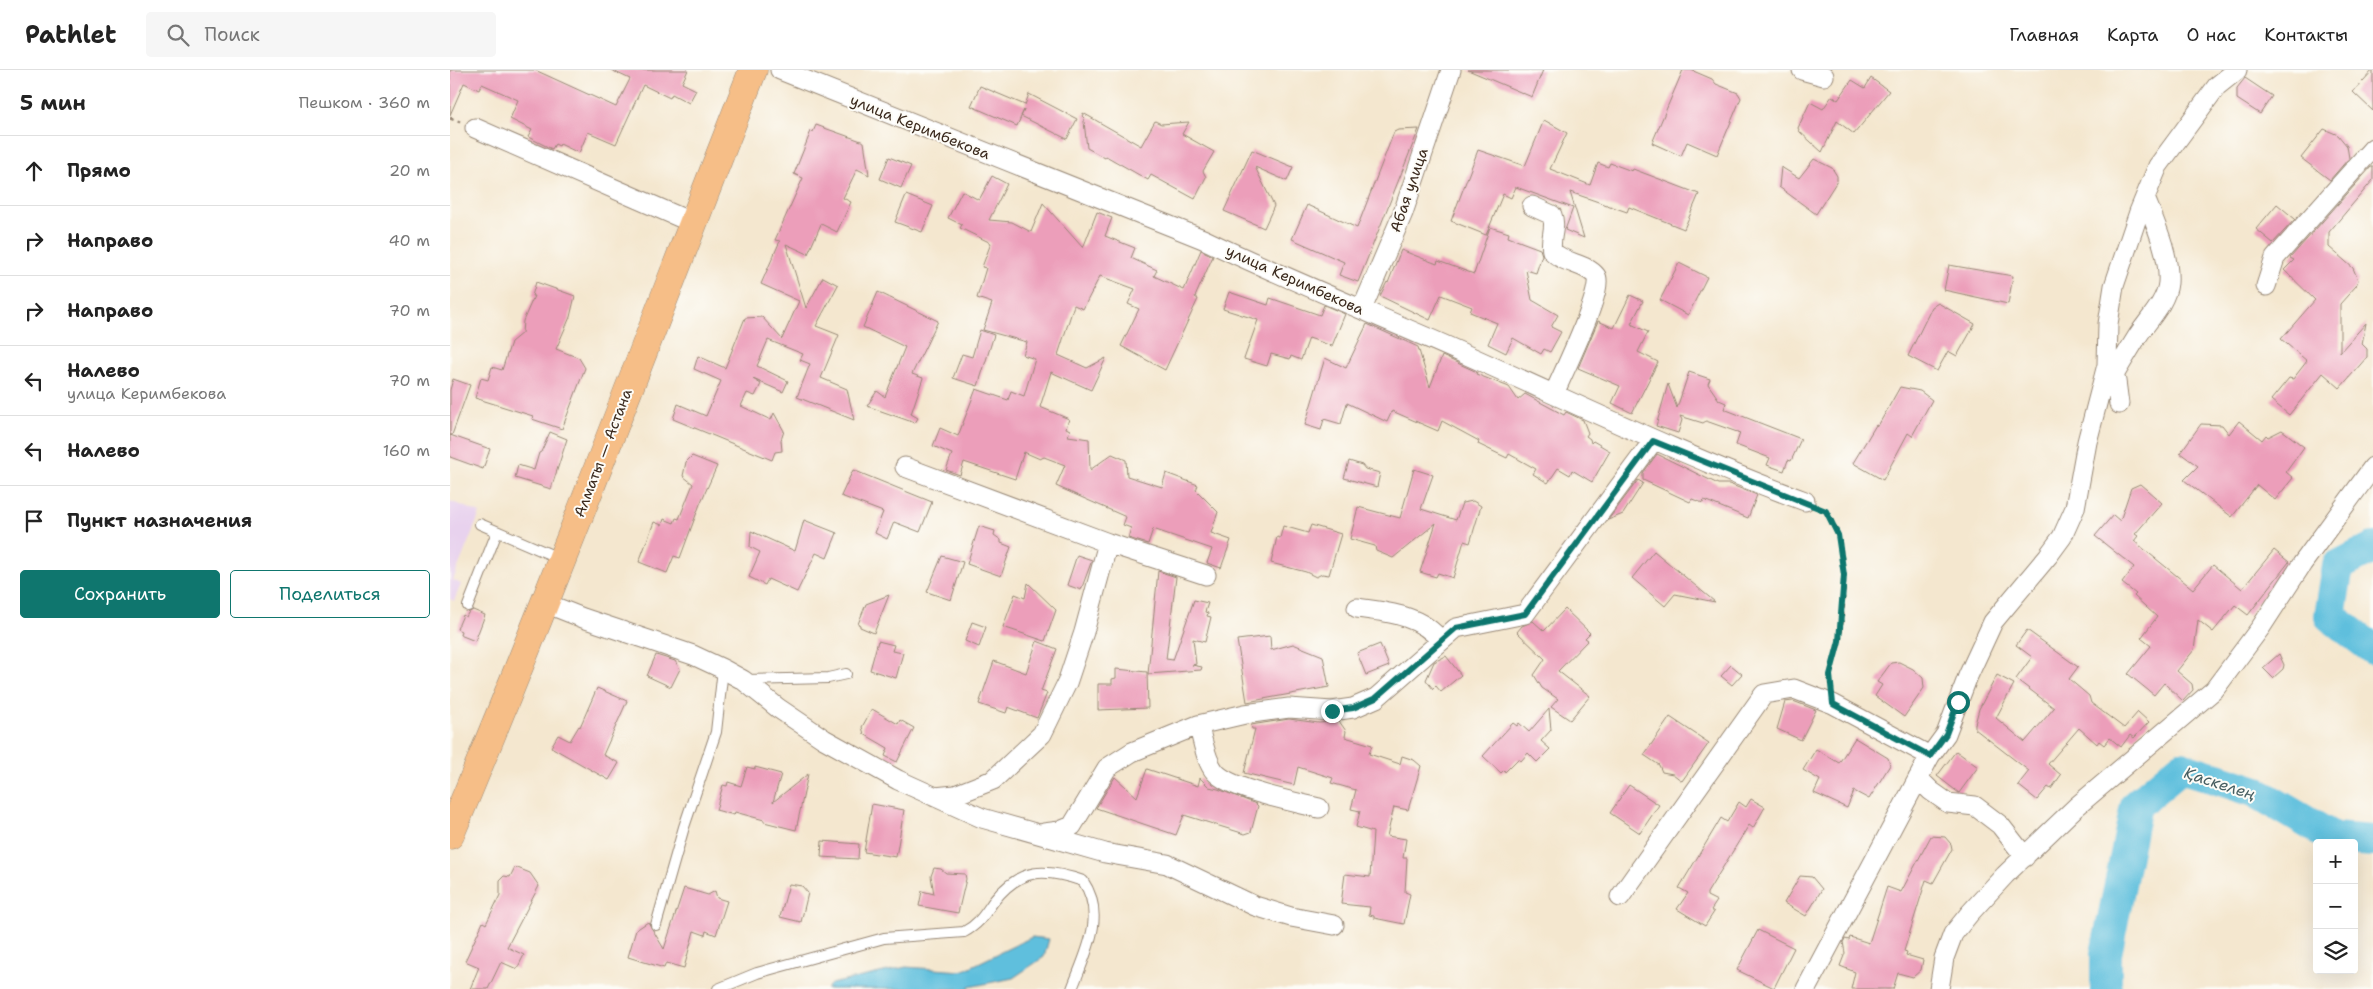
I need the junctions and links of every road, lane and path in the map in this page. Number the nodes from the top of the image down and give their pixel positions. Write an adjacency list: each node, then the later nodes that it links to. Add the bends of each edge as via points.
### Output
1 (753, 70): 11 (highway, Алматы — Астана)
2 (780, 70): 13 (street, улица Керимбекова, via 1203,239)
3 (1451, 70): 13 (street, Абая улица, via 1403,213)
4 (1802, 70): 6 (street)
5 (2237, 70): 9 (street, via 2217,86 2163,159)
6 (1824, 76)
7 (475, 128): 11 (street)
8 (2373, 148): 12 (street, via 2275,258)
9 (2145, 198): 14 (street, via 2114,286 2108,324); 14 (street, via 2166,263 2168,285 2157,309)
10 (1532, 206): 15 (street, via 1552,215 1552,252 1594,274 1598,282 1594,301)
11 (693, 223): 24 (highway, Алматы — Астана)
12 (2266, 286)
13 (1362, 309): 15 (street, улица Керимбекова)
14 (2110, 371): 16 (street); 35 (street, via 2087,442 2075,508 2062,537 1992,622 1946,734)
15 (1554, 394): 17 (street, улица Керимбекова)
16 (2119, 404)
17 (1653, 441): 20 (street, улица Керимбекова); 29 (street, via 1525,614 1456,628)
18 (905, 467): 23 (street)
19 (2373, 467): 41 (street, via 2214,690 2082,801)
20 (1805, 501): 33 (path, via 1826,511 1838,535 1844,575 1839,641 1830,675)
21 (480, 524): 22 (lane)
22 (497, 532): 24 (lane); 27 (lane)
23 (1108, 543): 25 (street); 37 (street, via 1067,683 1042,734 993,780 955,795)
24 (562, 559): 26 (highway, Алматы — Астана)
25 (1206, 575)
26 (545, 602): 30 (street, via 693,655); 40 (highway, Алматы — Астана)
27 (468, 606)
28 (1357, 608): 29 (street, via 1414,619 1434,632)
29 (1441, 641): 34 (street, via 1376,698 1353,708 1332,711 1289,708)
30 (723, 669): 32 (street); 43 (lane, via 716,732)
31 (846, 674): 32 (lane, via 828,678)
32 (744, 680): 37 (street, via 824,739)
33 (1833, 704): 35 (street); 42 (street, via 1794,689 1764,694)
34 (1198, 725): 38 (street, via 1209,762 1225,779); 39 (street, via 1132,752 1107,768 1072,826)
35 (1930, 756): 36 (street)
36 (1918, 778): 41 (street, via 1948,803 1975,806 2000,825); 47 (street)
37 (933, 797): 39 (street, via 982,818)
38 (1319, 808)
39 (1038, 833): 44 (street, via 1105,853 1167,864 1255,906)
40 (450, 835)
41 (2025, 857): 48 (street, via 2005,875 1954,934 1944,958)
42 (1620, 897)
43 (656, 925)
44 (1334, 925)
45 (718, 989): 46 (lane, via 757,972 884,938 964,932 983,918 1011,882 1044,871 1083,881 1095,908 1090,945)
46 (1072, 989)
47 (1806, 989)
48 (1939, 989)

